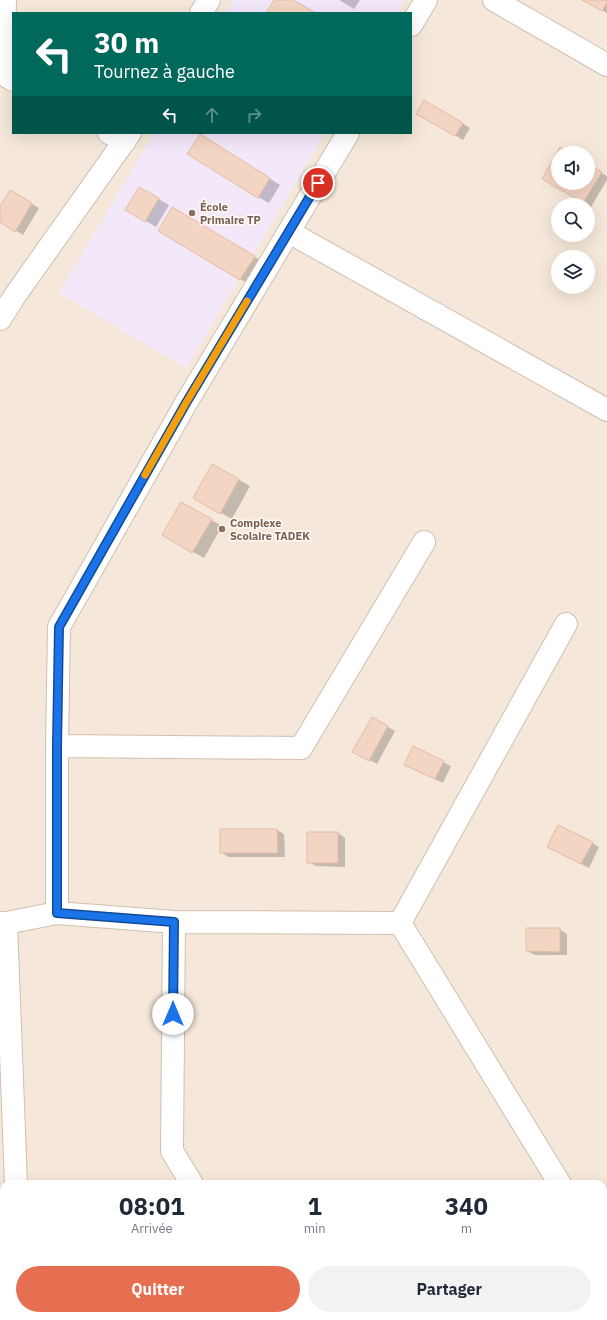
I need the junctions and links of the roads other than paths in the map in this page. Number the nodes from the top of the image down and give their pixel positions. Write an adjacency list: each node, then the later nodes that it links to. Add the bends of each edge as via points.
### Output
1 (5, 0): 8 (street, via 3,74)
2 (209, 0): 5 (street)
3 (426, 0): 6 (street)
4 (494, 0): 7 (street)
5 (202, 12)
6 (412, 23)
7 (607, 65)
8 (12, 79)
9 (347, 134): 11 (street)
10 (121, 136): 12 (street)
11 (289, 232): 13 (street); 16 (street, via 186,403 59,627)
12 (0, 320)
13 (607, 410)
14 (424, 542): 16 (street, via 301,748)
15 (566, 624): 19 (street)
16 (57, 746): 17 (street)
17 (57, 913): 18 (street); 20 (street)
18 (174, 922): 19 (street); 22 (street, via 172,1151)
19 (400, 922): 23 (street)
20 (3, 923): 21 (street)
21 (16, 1180)
22 (190, 1180)
23 (558, 1180)

